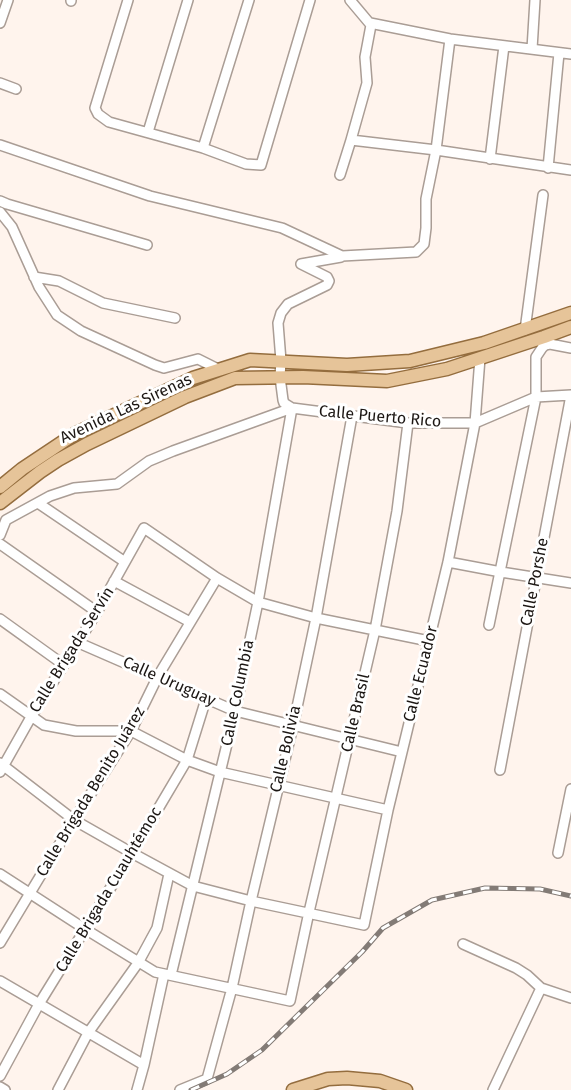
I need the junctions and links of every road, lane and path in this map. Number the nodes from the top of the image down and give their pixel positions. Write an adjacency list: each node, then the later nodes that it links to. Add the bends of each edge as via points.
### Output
1 (8, 0): 8 (street)
2 (128, 0): 17 (street, via 95,108 109,122)
3 (188, 0): 17 (street)
4 (249, 0): 20 (street)
5 (310, 0): 20 (street, via 261,165 246,164)
6 (535, 0): 12 (street)
7 (356, 3): 9 (street)
8 (0, 23)
9 (371, 25): 10 (street); 18 (street, via 365,57 367,83)
10 (450, 39): 11 (street); 21 (street)
11 (504, 46): 12 (street); 22 (street)
12 (532, 49): 13 (street)
13 (559, 53): 14 (street); 23 (street)
14 (571, 54)
15 (0, 83): 16 (street)
16 (16, 89)
17 (148, 132): 20 (street)
18 (351, 140): 21 (street); 25 (street)
19 (0, 145): 30 (street, via 150,196 282,228)
20 (203, 148)
21 (436, 150): 22 (street); 30 (street, via 426,199 424,244 416,252)
22 (490, 159): 23 (street)
23 (548, 168): 24 (street)
24 (571, 170)
25 (340, 175)
26 (543, 195): 35 (street)
27 (0, 201): 29 (street)
28 (0, 212): 31 (street, via 12,227)
29 (147, 246)
30 (342, 256): 39 (street, via 301,264 329,281 288,304 281,313)
31 (34, 277): 33 (street, via 59,281 103,303); 40 (street, via 57,315 81,331 164,368 198,359)
32 (571, 314): 35 (main road, Avenida Las Sirenas)
33 (175, 318)
34 (571, 327): 36 (main road, Avenida Las Sirenas)
35 (525, 330): 39 (main road, Avenida Las Sirenas, via 410,361 347,365)
36 (545, 341): 37 (street); 38 (main road, Avenida Las Sirenas); 43 (street, via 536,357)
37 (571, 348)
38 (480, 358): 41 (main road, Avenida Las Sirenas, via 387,381); 47 (street, Calle Ecuador)
39 (280, 361): 40 (main road, Avenida Las Sirenas, via 250,360); 41 (street)
40 (220, 370): 48 (main road, Avenida Las Sirenas, via 193,378 76,433)
41 (280, 377): 44 (street, via 284,403); 49 (main road, Avenida Las Sirenas, via 235,378 185,397 58,460)
42 (571, 395): 43 (street, Calle Puerto Rico); 57 (street, Calle Porshe)
43 (536, 397): 47 (street, Calle Puerto Rico); 55 (street)
44 (292, 408): 45 (street, Calle Puerto Rico); 50 (street, via 149,461 117,484 74,488); 60 (street, Calle Columbia)
45 (351, 416): 46 (street, Calle Puerto Rico); 62 (street, Calle Bolivia)
46 (408, 423): 47 (street, Calle Puerto Rico); 66 (street, Calle Brasil)
47 (475, 423): 54 (street, Calle Ecuador)
48 (0, 486)
49 (0, 503)
50 (38, 503): 51 (street, via 6,520); 53 (street)
51 (0, 535)
52 (0, 544): 61 (street)
53 (125, 561): 56 (street, Calle Brigada Servín, via 144,528); 58 (street, Calle Brigada Servín)
54 (448, 562): 55 (street); 67 (street, Calle Ecuador)
55 (501, 572): 57 (street); 65 (street)
56 (217, 578): 60 (street); 64 (street, Calle Brigada Benito Juárez)
57 (536, 578): 59 (street); 81 (street, Calle Porshe)
58 (114, 581): 61 (street, Calle Brigada Servín); 64 (street)
59 (571, 583)
60 (258, 603): 62 (street); 73 (street, Calle Columbia)
61 (97, 612): 68 (street, Calle Brigada Servín)
62 (316, 618): 66 (street); 75 (street, Calle Bolivia)
63 (0, 619): 69 (street)
64 (190, 622): 70 (street, Calle Brigada Benito Juárez)
65 (489, 625)
66 (375, 630): 67 (street); 77 (street, Calle Brasil)
67 (429, 641): 78 (street, Calle Ecuador)
68 (78, 643): 69 (street, Calle Brigada Servín); 70 (street, Calle Uruguay)
69 (64, 665): 74 (street, Calle Brigada Servín)
70 (158, 676): 72 (street, Calle Uruguay); 76 (street, Calle Brigada Benito Juárez)
71 (0, 694): 74 (street)
72 (206, 699): 73 (street, Calle Uruguay); 79 (street, Calle Brigada Cuauhtémoc)
73 (235, 711): 75 (street, Calle Uruguay); 82 (street, Calle Columbia)
74 (31, 717): 76 (street, via 44,725 76,731); 80 (street, Calle Brigada Servín)
75 (293, 726): 77 (street, Calle Uruguay); 83 (street, Calle Bolivia)
76 (131, 731): 79 (street); 87 (street, Calle Brigada Benito Juárez)
77 (350, 739): 78 (street, Calle Uruguay); 85 (street, Calle Brasil)
78 (402, 752): 86 (street, Calle Ecuador)
79 (187, 760): 82 (street); 88 (street, Calle Brigada Cuauhtémoc)
80 (1, 767): 87 (street)
81 (500, 770)
82 (220, 772): 83 (street); 92 (street, Calle Columbia)
83 (278, 785): 85 (street); 94 (street, Calle Bolivia)
84 (571, 789): 89 (street)
85 (336, 798): 86 (street); 95 (street, Calle Brasil)
86 (388, 810): 95 (street, Calle Ecuador, via 364,925)
87 (74, 820): 88 (street); 93 (street, Calle Brigada Benito Juárez)
88 (132, 853): 91 (street); 96 (street, Calle Brigada Cuauhtémoc)
89 (558, 853)
90 (0, 873): 93 (street)
91 (169, 874): 92 (street); 99 (street, via 157,928)
92 (193, 886): 94 (street); 100 (street, Calle Columbia)
93 (30, 894): 96 (street); 97 (street, Calle Brigada Benito Juárez)
94 (251, 901): 95 (street); 102 (street, Calle Bolivia)
95 (309, 912): 102 (street, Calle Brasil, via 290,1001)
96 (85, 929): 99 (street); 105 (street, Calle Brigada Cuauhtémoc)
97 (0, 943)
98 (463, 944): 103 (street, via 516,968)
99 (138, 963): 100 (street); 106 (street)
100 (167, 975): 102 (street); 107 (street, Calle Columbia)
101 (0, 981): 105 (street)
102 (232, 988): 113 (street, Calle Bolivia, via 207,1079)
103 (541, 988): 104 (street); 116 (street)
104 (571, 998)
105 (39, 1004): 106 (street); 108 (street, Calle Brigada Cuauhtémoc)
106 (88, 1033): 107 (street); 111 (street)
107 (144, 1065): 112 (street, Calle Columbia)
108 (0, 1076)
109 (0, 1087): 110 (street)
110 (5, 1090)
111 (58, 1090)
112 (137, 1090)
113 (180, 1090)
114 (293, 1090): 115 (main road, via 347,1077 380,1081)
115 (406, 1090)
116 (493, 1090)

